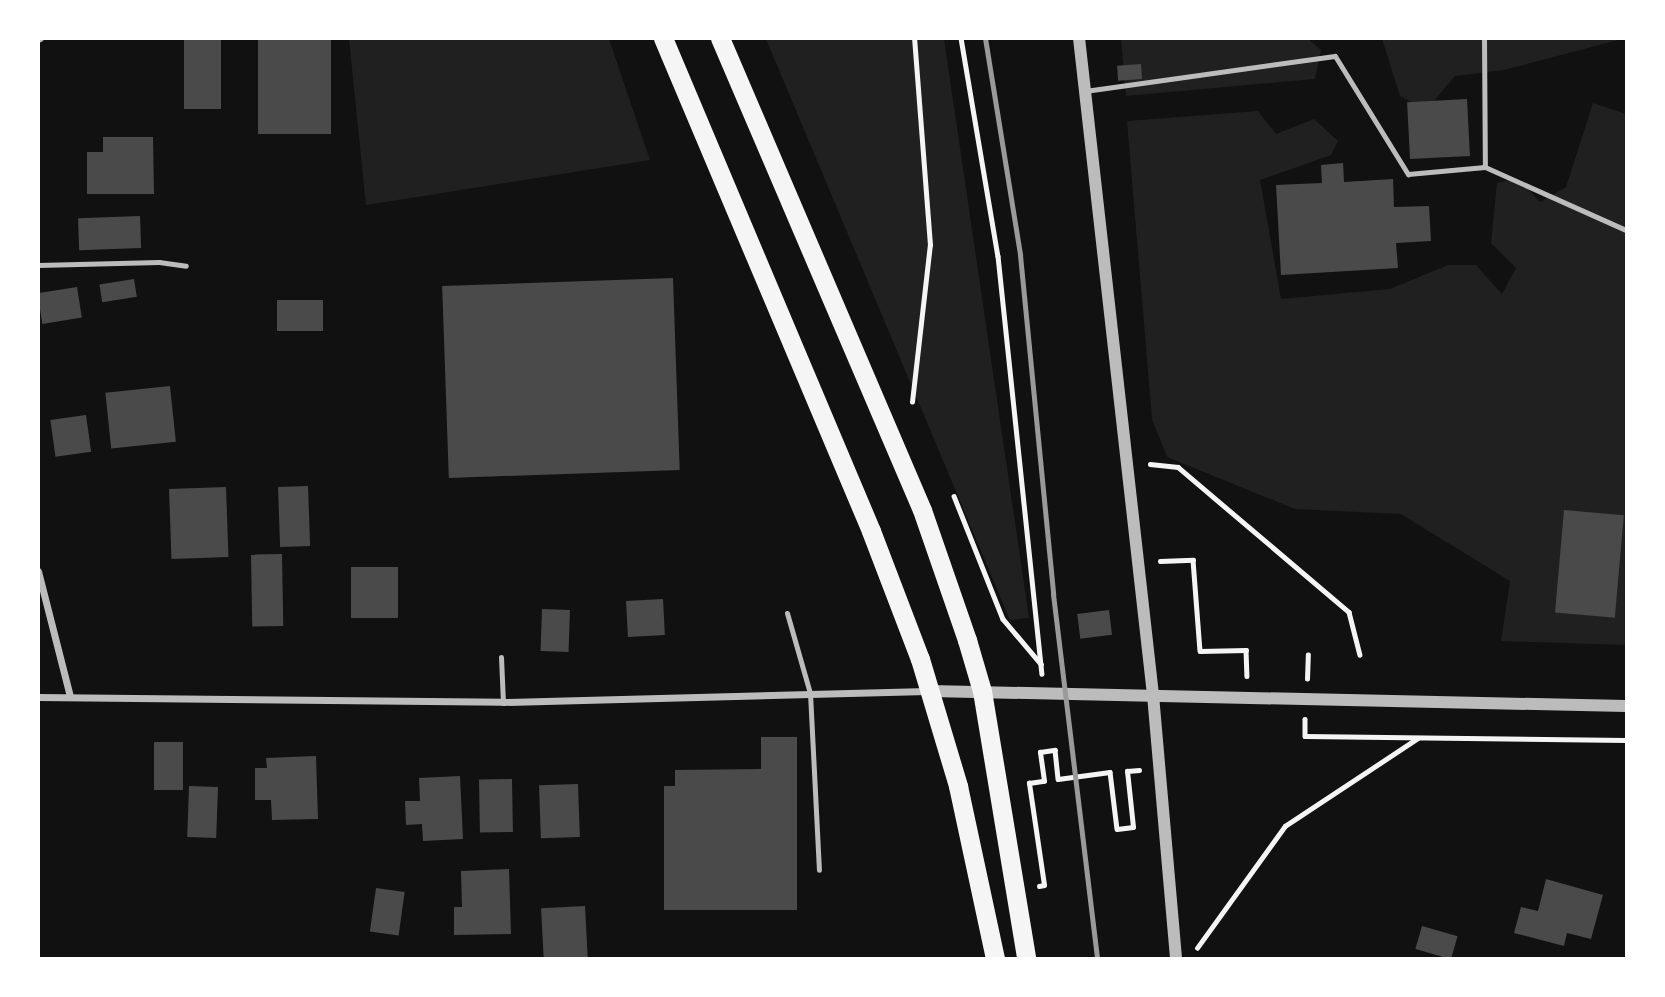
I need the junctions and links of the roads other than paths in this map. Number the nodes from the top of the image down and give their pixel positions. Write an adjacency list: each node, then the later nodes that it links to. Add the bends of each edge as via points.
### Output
1 (663, 38): 13 (highway, via 871,531)
2 (720, 38): 14 (highway, via 922,510)
3 (1079, 38): 5 (street)
4 (1484, 38): 6 (lane)
5 (1085, 91): 6 (lane, via 1335,56 1408,174); 16 (street)
6 (1485, 167): 7 (lane)
7 (1626, 230)
8 (38, 265): 9 (lane, via 159,262)
9 (186, 266)
10 (38, 571): 18 (street)
11 (787, 613): 15 (lane)
12 (501, 657): 19 (lane)
13 (932, 691): 14 (street); 15 (street); 22 (highway, via 982,884)
14 (982, 691): 16 (street); 23 (highway)
15 (810, 692): 19 (street); 21 (lane)
16 (1153, 695): 20 (street); 24 (street)
17 (38, 697): 18 (street)
18 (70, 697): 19 (street)
19 (503, 702)
20 (1626, 706)
21 (819, 870)
22 (995, 958)
23 (1026, 958)
24 (1176, 958)

